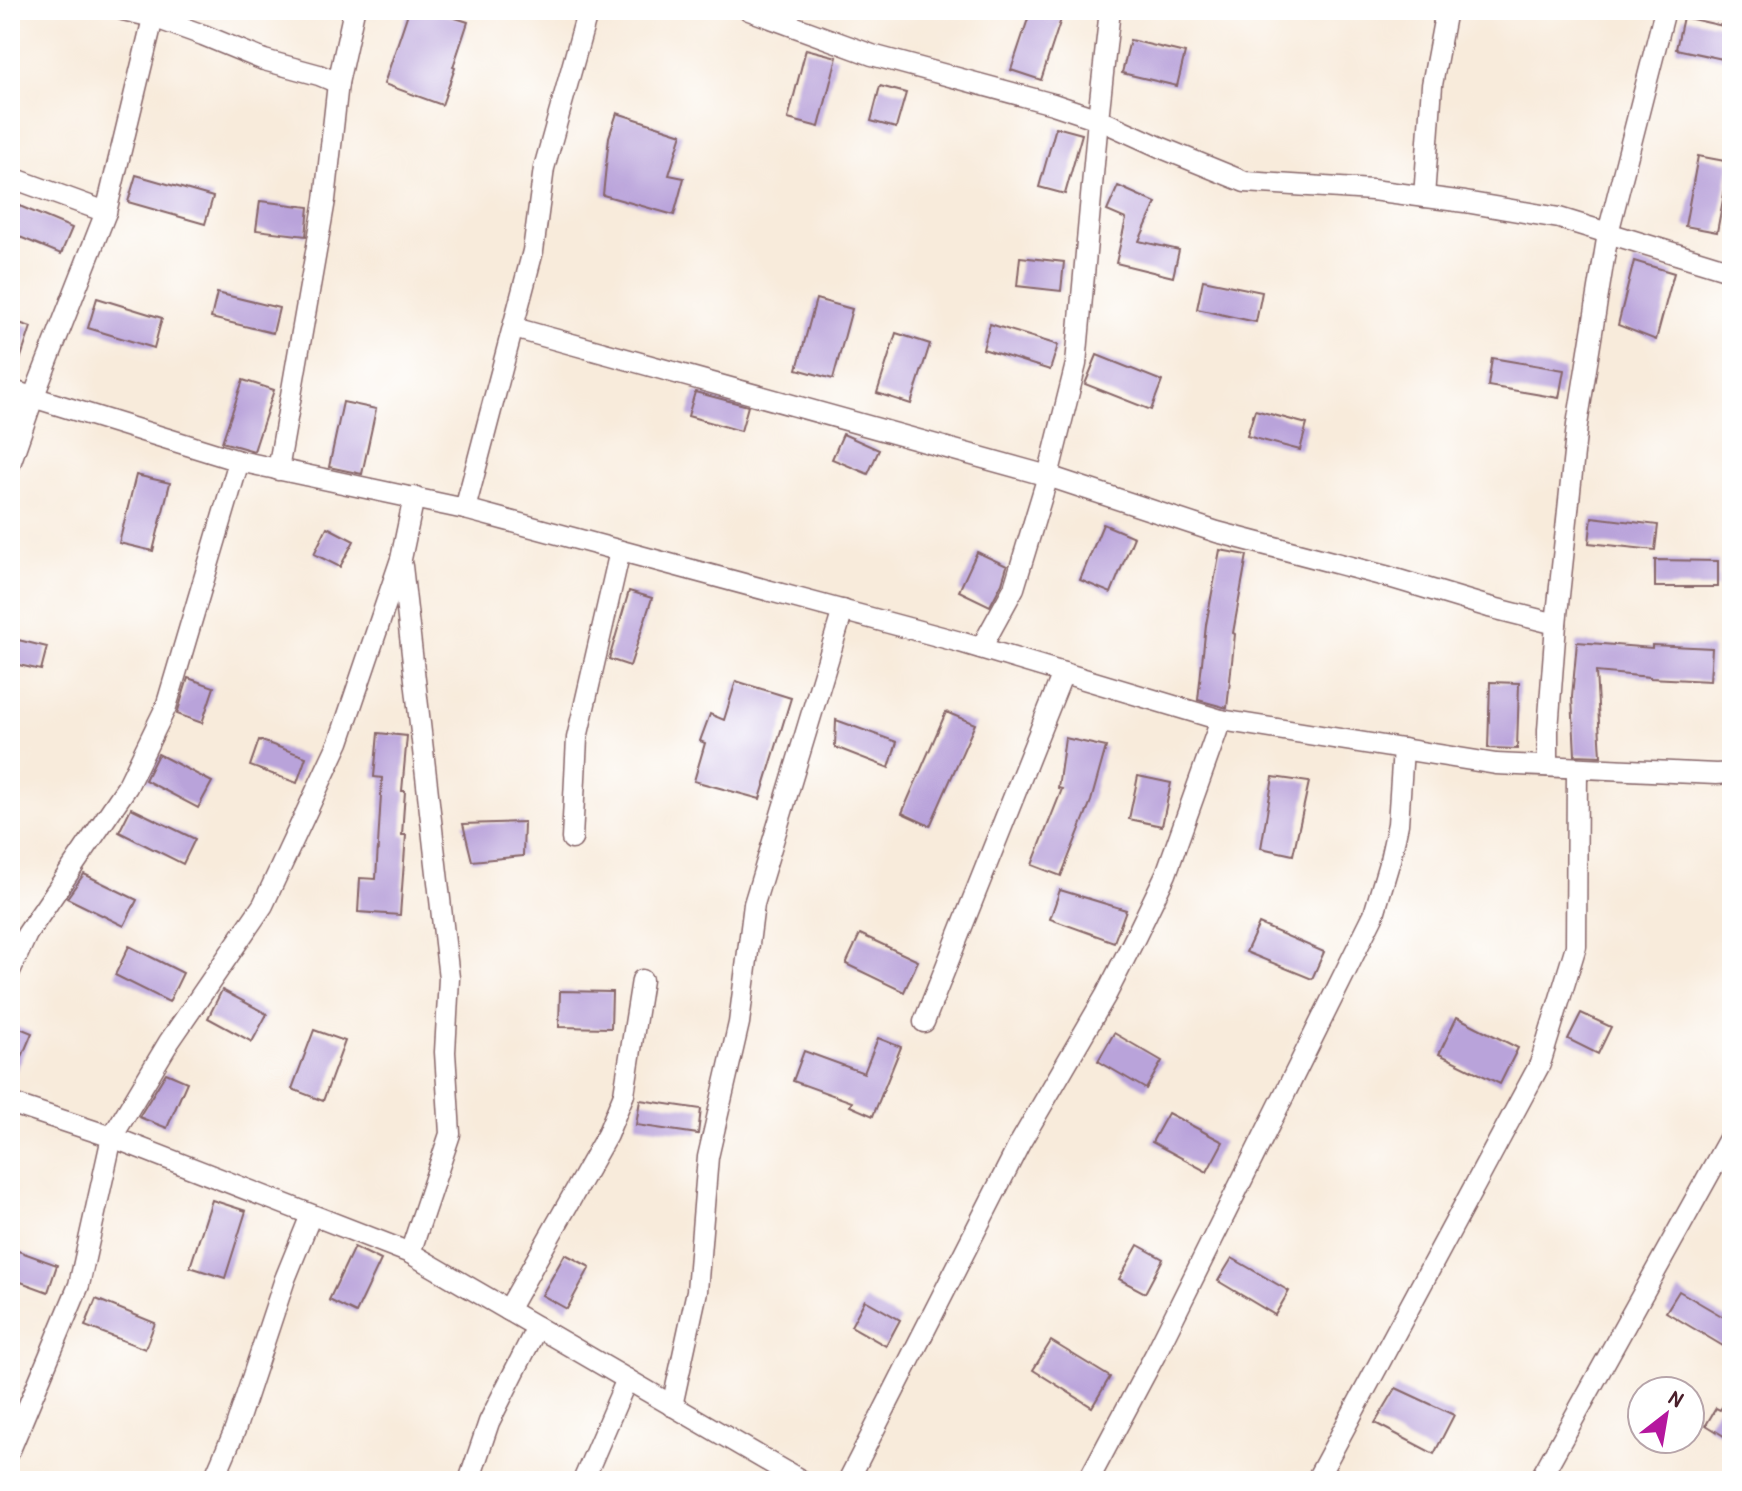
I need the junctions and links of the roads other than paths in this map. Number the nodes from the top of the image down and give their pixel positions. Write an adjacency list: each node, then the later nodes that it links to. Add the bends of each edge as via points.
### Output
1 (123, 10): 8 (street)
2 (354, 10): 10 (street)
3 (588, 10): 17 (street, via 544,168 533,251)
4 (749, 10): 9 (street)
5 (1110, 10): 11 (street)
6 (1446, 10): 13 (street, via 1432,85)
7 (1665, 10): 15 (street)
8 (154, 14): 10 (street, via 264,60); 14 (street)
9 (786, 16): 11 (street, via 872,55)
10 (338, 83): 22 (street, via 325,200)
11 (1098, 119): 13 (street, via 1245,182); 23 (street, via 1076,364)
12 (10, 177): 14 (street)
13 (1424, 197): 15 (street, via 1559,218)
14 (106, 212): 19 (street)
15 (1608, 233): 16 (street); 29 (street, via 1577,425)
16 (1732, 271)
17 (514, 328): 23 (street); 25 (street)
18 (10, 390): 19 (street)
19 (33, 398): 20 (street); 21 (street)
20 (239, 461): 22 (street); 38 (street, via 166,707 127,787 27,934)
21 (10, 464)
22 (278, 470): 24 (street)
23 (1048, 476): 29 (street, via 1217,532); 30 (street, via 1014,588)
24 (414, 497): 25 (street); 27 (street)
25 (465, 509): 26 (street)
26 (620, 551): 28 (street); 37 (street, via 577,738)
27 (401, 559): 43 (street, via 339,742 263,905 169,1042); 45 (street, via 449,978 445,1052 450,1134)
28 (843, 610): 30 (street); 49 (street, via 754,904 739,1023 708,1157 697,1291)
29 (1556, 624): 34 (street)
30 (981, 648): 31 (street)
31 (1063, 673): 32 (street); 40 (street)
32 (1221, 720): 33 (street); 55 (street, via 1166,874 1136,936 1020,1143)
33 (1403, 749): 34 (street, via 1496,764); 56 (street, via 1398,824 1374,914)
34 (1548, 766): 35 (street)
35 (1577, 768): 36 (street); 57 (street, via 1576,946 1540,1064)
36 (1732, 773)
37 (572, 839)
38 (10, 971)
39 (642, 980): 46 (street, via 624,1094 607,1135)
40 (924, 1022)
41 (10, 1103): 43 (street)
42 (1732, 1133): 58 (street)
43 (112, 1137): 44 (street); 50 (street, via 79,1285)
44 (311, 1215): 45 (street); 52 (street)
45 (410, 1253): 46 (street)
46 (508, 1310): 47 (street)
47 (537, 1327): 48 (street); 53 (street, via 489,1422)
48 (627, 1379): 49 (street); 54 (street)
49 (672, 1406): 51 (street)
50 (10, 1450)
51 (792, 1479)
52 (213, 1481)
53 (469, 1481)
54 (583, 1481)
55 (848, 1481)
56 (1088, 1481)
57 (1316, 1481)
58 (1539, 1481)

